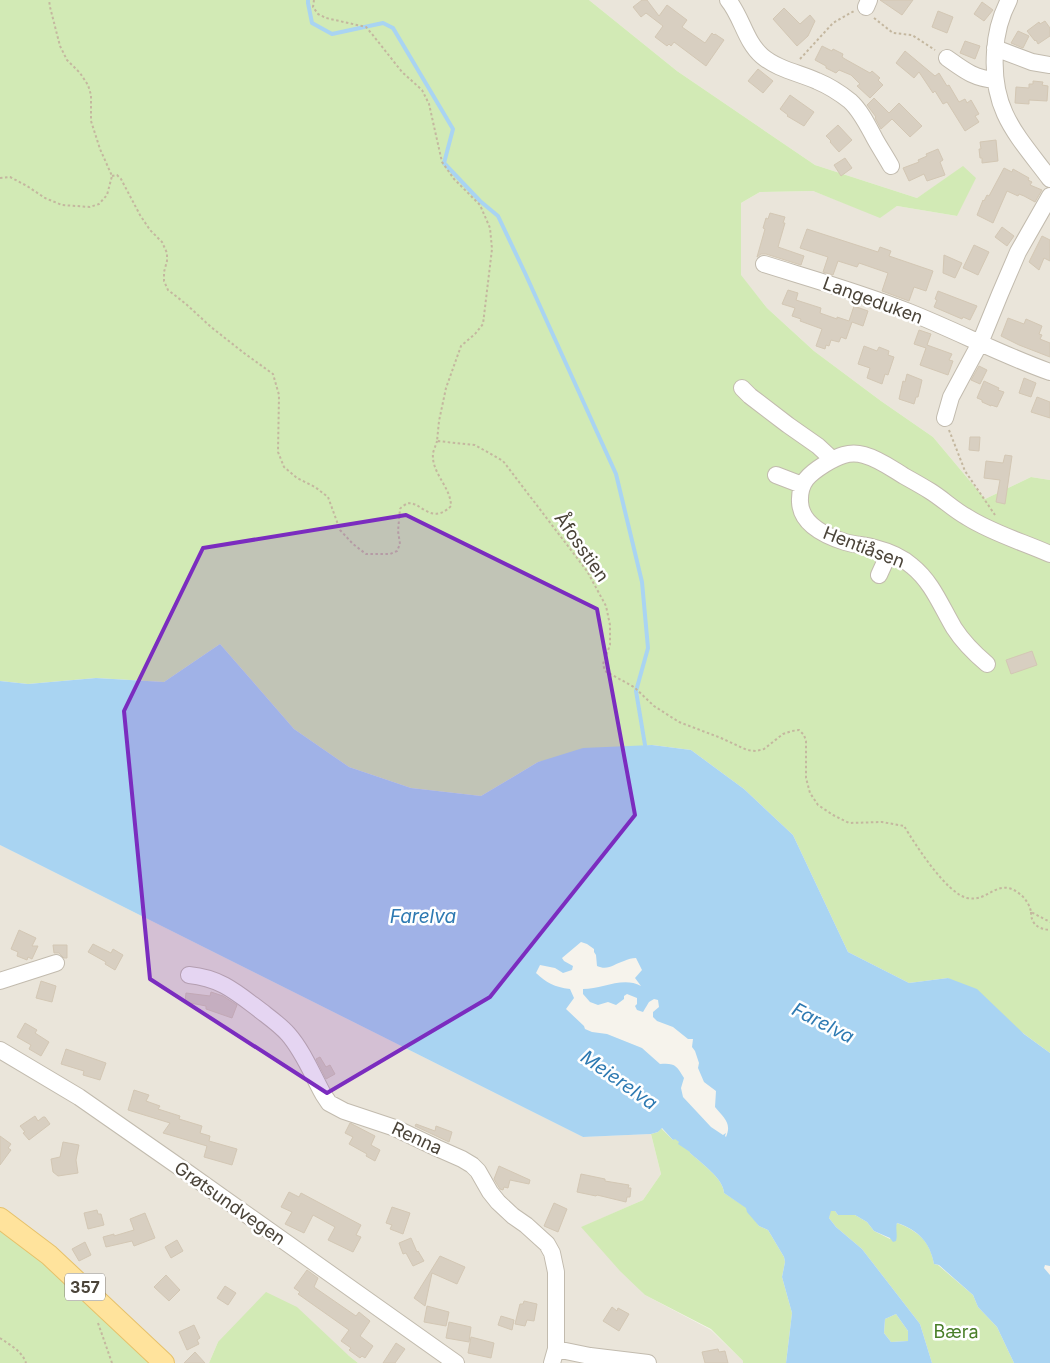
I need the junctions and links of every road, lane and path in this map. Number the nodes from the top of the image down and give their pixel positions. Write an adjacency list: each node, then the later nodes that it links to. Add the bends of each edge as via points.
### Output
1 (49, 0): 12 (path, via 60,46 88,85 91,121)
2 (314, 0): 21 (path, via 313,7 318,14 366,27 402,72 422,90 429,104 442,162 480,205 490,228 492,249 483,324 461,346 446,388)
3 (728, 0): 9 (street, via 761,55)
4 (1008, 0): 6 (street, via 999,21)
5 (867, 4): 7 (path, via 869,14 893,33 912,35); 9 (path, via 833,23)
6 (995, 48): 8 (street); 10 (street)
7 (947, 58): 10 (street, via 968,73)
8 (1050, 65)
9 (791, 70): 11 (street, via 832,89 851,102)
10 (995, 80): 14 (street, via 1008,121)
11 (891, 166)
12 (112, 176): 13 (path, via 107,196 100,204 90,207 62,205 10,177); 21 (path, via 118,175 122,179 140,215 162,242 167,253 164,281 168,290 273,374 279,394 278,452 284,467 328,497 340,530 366,554 397,551 400,509 406,504 412,503 435,514 445,513 451,506 434,463)
13 (0, 178)
14 (1050, 179)
15 (1050, 196): 17 (street, via 1018,252)
16 (764, 264): 17 (street, Langeduken, via 892,306)
17 (980, 343): 18 (street, Langeduken); 20 (street, via 955,388)
18 (1050, 372)
19 (742, 388): 22 (street)
20 (944, 418): 25 (path, via 965,471)
21 (437, 441): 30 (path, Åfosstien, via 475,445 502,460 587,571 606,606 610,625 610,645 603,664 605,671 634,687 654,706 679,722 747,750 764,749 783,734 799,730 806,741 806,778 818,805 849,823 882,822 904,826 924,858 956,894 972,899 1006,888 1023,897)
22 (832, 460): 24 (street, via 808,476); 27 (street, via 853,453 876,459 988,529)
23 (776, 475): 24 (street)
24 (802, 485): 26 (street, Hentiåsen, via 800,506 808,523 832,537)
25 (996, 517)
26 (889, 553): 28 (street); 29 (street, Hentiåsen, via 911,565 922,576 962,639)
27 (1050, 554)
28 (879, 575)
29 (987, 664)
30 (1031, 912): 31 (path, Åfosstien); 32 (path, via 1033,923)
31 (1050, 922)
32 (1050, 930)
33 (56, 963): 35 (street)
34 (189, 975): 40 (street, Renna, via 212,979 234,990 278,1025 293,1041 329,1103 395,1128 462,1159 478,1171 498,1202 551,1249 556,1272)
35 (0, 981)
36 (0, 1050): 44 (street, Grøtsundvegen, via 79,1097)
37 (0, 1218): 43 (main road, 357, via 49,1255)
38 (98, 1322): 42 (path)
39 (0, 1338): 41 (path, via 19,1352)
40 (554, 1356): 45 (street, via 590,1356)
41 (26, 1363)
42 (112, 1363)
43 (164, 1363)
44 (456, 1363)
45 (648, 1363)

